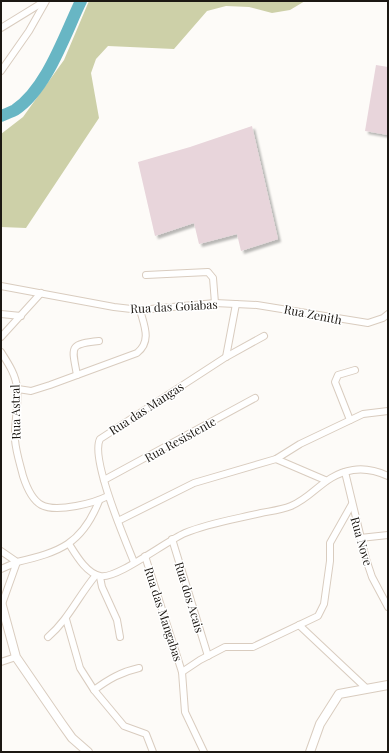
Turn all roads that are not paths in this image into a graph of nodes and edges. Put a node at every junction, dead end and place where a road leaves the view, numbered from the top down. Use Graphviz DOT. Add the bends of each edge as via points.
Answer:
graph roads {
  1 [pos="45,1"];
  2 [pos="1,28"];
  3 [pos="1,71"];
  4 [pos="146,275"];
  5 [pos="1,286"];
  6 [pos="41,293"];
  7 [pos="216,303"];
  8 [pos="236,304"];
  9 [pos="140,310"];
  10 [pos="1,314"];
  11 [pos="388,314"];
  12 [pos="21,316"];
  13 [pos="264,336"];
  14 [pos="1,337"];
  15 [pos="99,341"];
  16 [pos="1,352"];
  17 [pos="226,357"];
  18 [pos="355,370"];
  19 [pos="77,376"];
  20 [pos="18,389"];
  21 [pos="255,398"];
  22 [pos="388,411"];
  23 [pos="350,420"];
  24 [pos="276,459"];
  25 [pos="345,472"];
  26 [pos="388,476"];
  27 [pos="104,480"];
  28 [pos="325,480"];
  29 [pos="108,496"];
  30 [pos="98,501"];
  31 [pos="352,504"];
  32 [pos="118,521"];
  33 [pos="388,535"];
  34 [pos="360,538"];
  35 [pos="172,539"];
  36 [pos="69,544"];
  37 [pos="1,552"];
  38 [pos="145,556"];
  39 [pos="17,562"];
  40 [pos="134,562"];
  41 [pos="1,569"];
  42 [pos="98,576"];
  43 [pos="1,603"];
  44 [pos="388,607"];
  45 [pos="66,619"];
  46 [pos="299,625"];
  47 [pos="48,637"];
  48 [pos="120,637"];
  49 [pos="208,656"];
  50 [pos="16,657"];
  51 [pos="1,662"];
  52 [pos="139,668"];
  53 [pos="182,672"];
  54 [pos="388,685"];
  55 [pos="366,688"];
  56 [pos="94,690"];
  57 [pos="88,752"];
  58 [pos="153,752"];
  59 [pos="204,752"];
  60 [pos="310,752"];
  1 -- 2 [label="street"];
  1 -- 3 [label="street" via="29,31"];
  4 -- 7 [label="street" via="208,272 213,278"];
  5 -- 6 [label="street"];
  6 -- 9 [label="street, Rua das Goiabas"];
  6 -- 12 [label="street"];
  7 -- 8 [label="street, Rua das Goiabas"];
  7 -- 9 [label="street, Rua das Goiabas"];
  8 -- 11 [label="street, Rua Zenith" via="272,306 358,323 376,321"];
  8 -- 17 [label="street"];
  9 -- 19 [label="street" via="146,338 142,349"];
  10 -- 12 [label="street"];
  12 -- 14 [label="street"];
  13 -- 17 [label="street, Rua das Mangas"];
  15 -- 19 [label="street" via="80,343 75,348 73,353"];
  16 -- 20 [label="street, Rua Astral"];
  17 -- 27 [label="street, Rua das Mangas" via="103,435 97,449"];
  18 -- 23 [label="street" via="338,375 335,382"];
  19 -- 20 [label="street" via="30,391"];
  20 -- 30 [label="street, Rua Astral" via="15,440 29,493 36,501 52,508"];
  21 -- 27 [label="street, Rua Resistente"];
  22 -- 23 [label="street" via="363,414"];
  23 -- 24 [label="street" via="300,444"];
  24 -- 28 [label="street"];
  24 -- 32 [label="street" via="194,484"];
  25 -- 26 [label="street" via="360,469"];
  25 -- 28 [label="street"];
  25 -- 31 [label="street, Rua Nove"];
  27 -- 29 [label="street, Rua das Mangas"];
  28 -- 35 [label="street" via="291,506 196,529"];
  29 -- 30 [label="street, Rua Astral"];
  29 -- 32 [label="street, Rua das Mangas"];
  30 -- 36 [label="street" via="87,525"];
  31 -- 34 [label="street, Rua Nove"];
  31 -- 46 [label="street, Rua das Mangabas" via="330,543 330,561 322,611 318,616"];
  32 -- 40 [label="street, Rua das Mangas"];
  33 -- 34 [label="street"];
  34 -- 44 [label="street, Rua Nove" via="372,577"];
  35 -- 38 [label="street"];
  35 -- 49 [label="street, Rua dos Acais"];
  36 -- 39 [label="street" via="37,558"];
  36 -- 42 [label="street" via="86,567"];
  37 -- 39 [label="street"];
  38 -- 40 [label="street"];
  38 -- 53 [label="street, Rua das Mangabas"];
  39 -- 41 [label="street"];
  39 -- 43 [label="street"];
  40 -- 42 [label="street" via="114,575"];
  42 -- 45 [label="street" via="82,591"];
  42 -- 48 [label="street" via="117,620"];
  43 -- 50 [label="main road"];
  45 -- 47 [label="street"];
  45 -- 56 [label="street" via="80,668"];
  46 -- 49 [label="street, Rua das Mangabas" via="253,647 225,648"];
  46 -- 55 [label="street"];
  49 -- 53 [label="street, Rua das Mangabas"];
  50 -- 51 [label="street"];
  50 -- 57 [label="main road" via="72,738"];
  52 -- 56 [label="street" via="112,677"];
  53 -- 59 [label="street, Rua das Mangabas" via="185,712"];
  54 -- 55 [label="main road"];
  55 -- 60 [label="main road" via="339,694 320,724"];
  56 -- 58 [label="street" via="124,726 146,734"];
}
